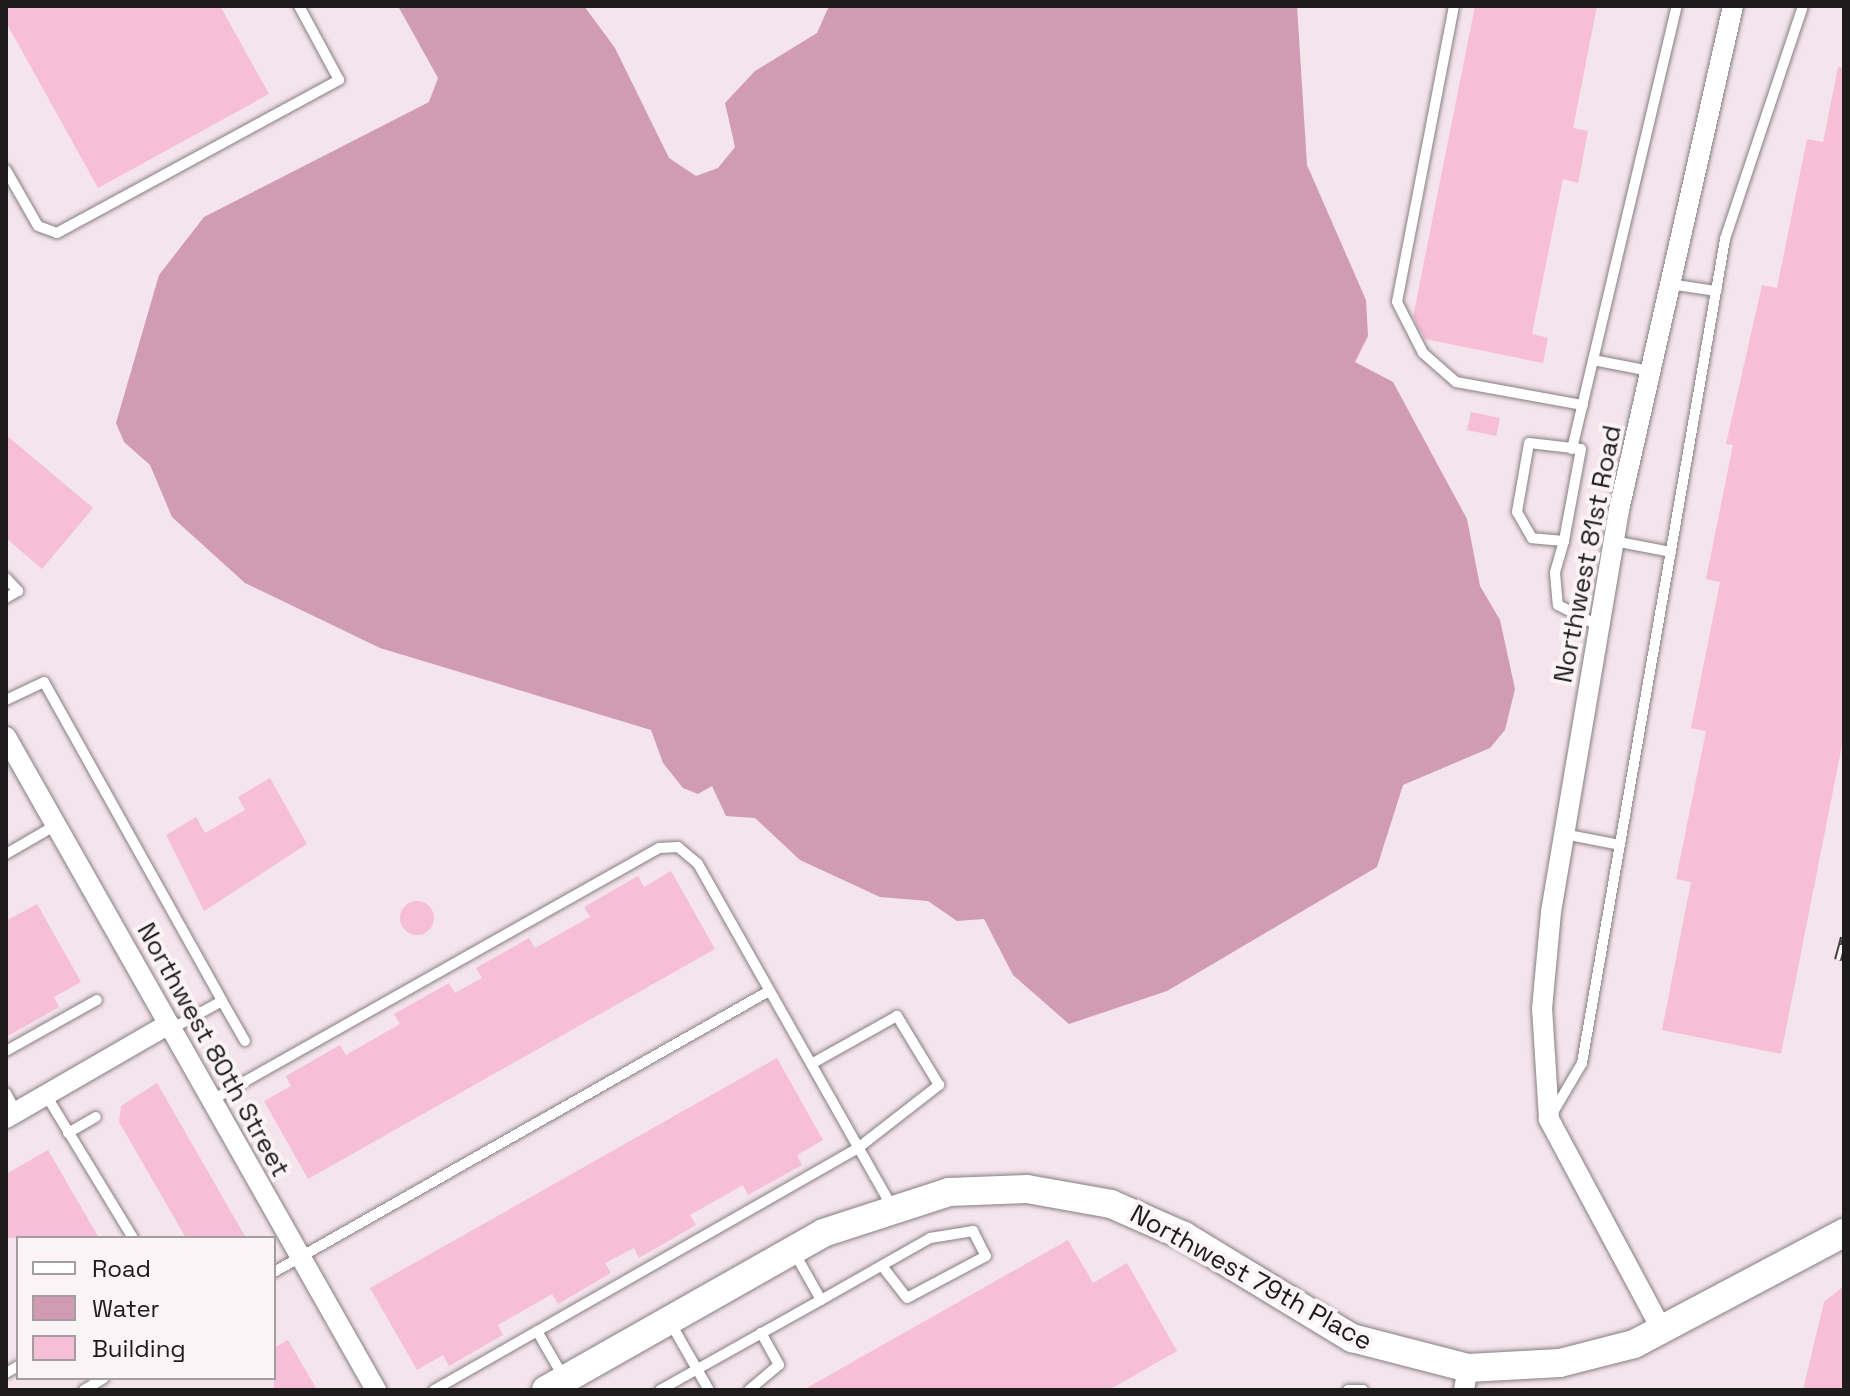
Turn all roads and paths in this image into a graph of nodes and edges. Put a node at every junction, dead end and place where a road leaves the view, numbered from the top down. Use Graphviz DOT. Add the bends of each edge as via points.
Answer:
graph roads {
  1 [pos="299,6"];
  2 [pos="1454,6"];
  3 [pos="1677,6"];
  4 [pos="1733,6"];
  5 [pos="1803,6"];
  6 [pos="6,170"];
  7 [pos="1670,284"];
  8 [pos="1716,291"];
  9 [pos="1593,360"];
  10 [pos="1650,371"];
  11 [pos="1583,405"];
  12 [pos="1572,449"];
  13 [pos="1564,541"];
  14 [pos="1614,541"];
  15 [pos="1671,552"];
  16 [pos="6,578"];
  17 [pos="6,598"];
  18 [pos="1599,626"];
  19 [pos="6,700"];
  20 [pos="6,737"];
  21 [pos="56,825"];
  22 [pos="1564,834"];
  23 [pos="1620,845"];
  24 [pos="6,854"];
  25 [pos="769,991"];
  26 [pos="97,1000"];
  27 [pos="222,1001"];
  28 [pos="170,1026"];
  29 [pos="245,1041"];
  30 [pos="6,1051"];
  31 [pos="811,1064"];
  32 [pos="6,1093"];
  33 [pos="46,1095"];
  34 [pos="212,1100"];
  35 [pos="11,1115"];
  36 [pos="96,1117"];
  37 [pos="1549,1119"];
  38 [pos="68,1133"];
  39 [pos="858,1148"];
  40 [pos="891,1205"];
  41 [pos="1844,1233"];
  42 [pos="132,1236"];
  43 [pos="793,1250"];
  44 [pos="298,1252"];
  45 [pos="882,1266"];
  46 [pos="276,1270"];
  47 [pos="821,1300"];
  48 [pos="669,1320"];
  49 [pos="537,1331"];
  50 [pos="1663,1332"];
  51 [pos="761,1333"];
  52 [pos="697,1369"];
  53 [pos="1466,1379"];
  54 [pos="555,1386"];
  55 [pos="376,1390"];
  56 [pos="434,1390"];
  57 [pos="660,1390"];
  58 [pos="709,1390"];
  59 [pos="749,1390"];
  60 [pos="1348,1390"];
  61 [pos="1363,1390"];
  1 -- 6 [label="lane" via="339,80 57,233 38,226"];
  2 -- 11 [label="lane" via="1397,302 1423,353 1456,382"];
  3 -- 9 [label="lane"];
  4 -- 7 [label="street, Northwest 81st Road"];
  5 -- 8 [label="lane" via="1725,239"];
  7 -- 8 [label="lane"];
  7 -- 10 [label="street, Northwest 81st Road"];
  8 -- 15 [label="lane"];
  9 -- 10 [label="lane"];
  9 -- 11 [label="lane"];
  10 -- 14 [label="street, Northwest 81st Road"];
  11 -- 12 [label="lane"];
  12 -- 13 [label="lane" via="1581,449"];
  12 -- 13 [label="lane" via="1529,443 1517,512 1532,538"];
  13 -- 18 [label="lane" via="1555,573 1558,605"];
  14 -- 15 [label="lane"];
  14 -- 18 [label="street, Northwest 81st Road"];
  15 -- 23 [label="lane"];
  16 -- 17 [label="lane" via="18,591"];
  18 -- 22 [label="street, Northwest 81st Road"];
  19 -- 27 [label="lane" via="44,682"];
  20 -- 21 [label="street, Northwest 80th Street"];
  21 -- 24 [label="lane"];
  21 -- 28 [label="street, Northwest 80th Street"];
  22 -- 23 [label="lane"];
  22 -- 37 [label="street, Northwest 81st Road" via="1542,1009"];
  23 -- 37 [label="lane" via="1582,1063"];
  25 -- 31 [label="lane"];
  25 -- 34 [label="lane" via="698,864 678,847 659,848"];
  25 -- 44 [label="lane"];
  26 -- 30 [label="lane"];
  27 -- 28 [label="lane"];
  27 -- 29 [label="lane"];
  28 -- 33 [label="street"];
  28 -- 34 [label="street, Northwest 80th Street"];
  31 -- 39 [label="lane"];
  31 -- 39 [label="lane" via="897,1016 939,1085"];
  32 -- 35 [label="lane"];
  33 -- 35 [label="street"];
  33 -- 38 [label="lane"];
  34 -- 44 [label="street, Northwest 80th Street"];
  36 -- 38 [label="lane"];
  37 -- 50 [label="street"];
  38 -- 42 [label="lane"];
  39 -- 40 [label="lane"];
  39 -- 49 [label="lane"];
  40 -- 43 [label="main road, Northwest 79th Place"];
  40 -- 53 [label="main road, Northwest 79th Place" via="1001,1188 1111,1204 1184,1236 1352,1338"];
  41 -- 50 [label="main road, Northwest 79th Place"];
  43 -- 47 [label="lane"];
  43 -- 48 [label="main road, Northwest 79th Place"];
  44 -- 46 [label="lane"];
  44 -- 55 [label="street, Northwest 80th Street"];
  45 -- 45 [label="lane" via="930,1238 973,1231 986,1256 907,1298"];
  45 -- 47 [label="lane"];
  47 -- 51 [label="lane"];
  48 -- 52 [label="lane"];
  48 -- 54 [label="main road, Northwest 79th Place"];
  49 -- 54 [label="lane"];
  49 -- 56 [label="lane"];
  50 -- 53 [label="main road, Northwest 79th Place" via="1560,1363"];
  51 -- 52 [label="lane"];
  51 -- 59 [label="lane" via="779,1365"];
  52 -- 57 [label="lane"];
  52 -- 58 [label="lane"];
  60 -- 61 [label="lane"];
}
